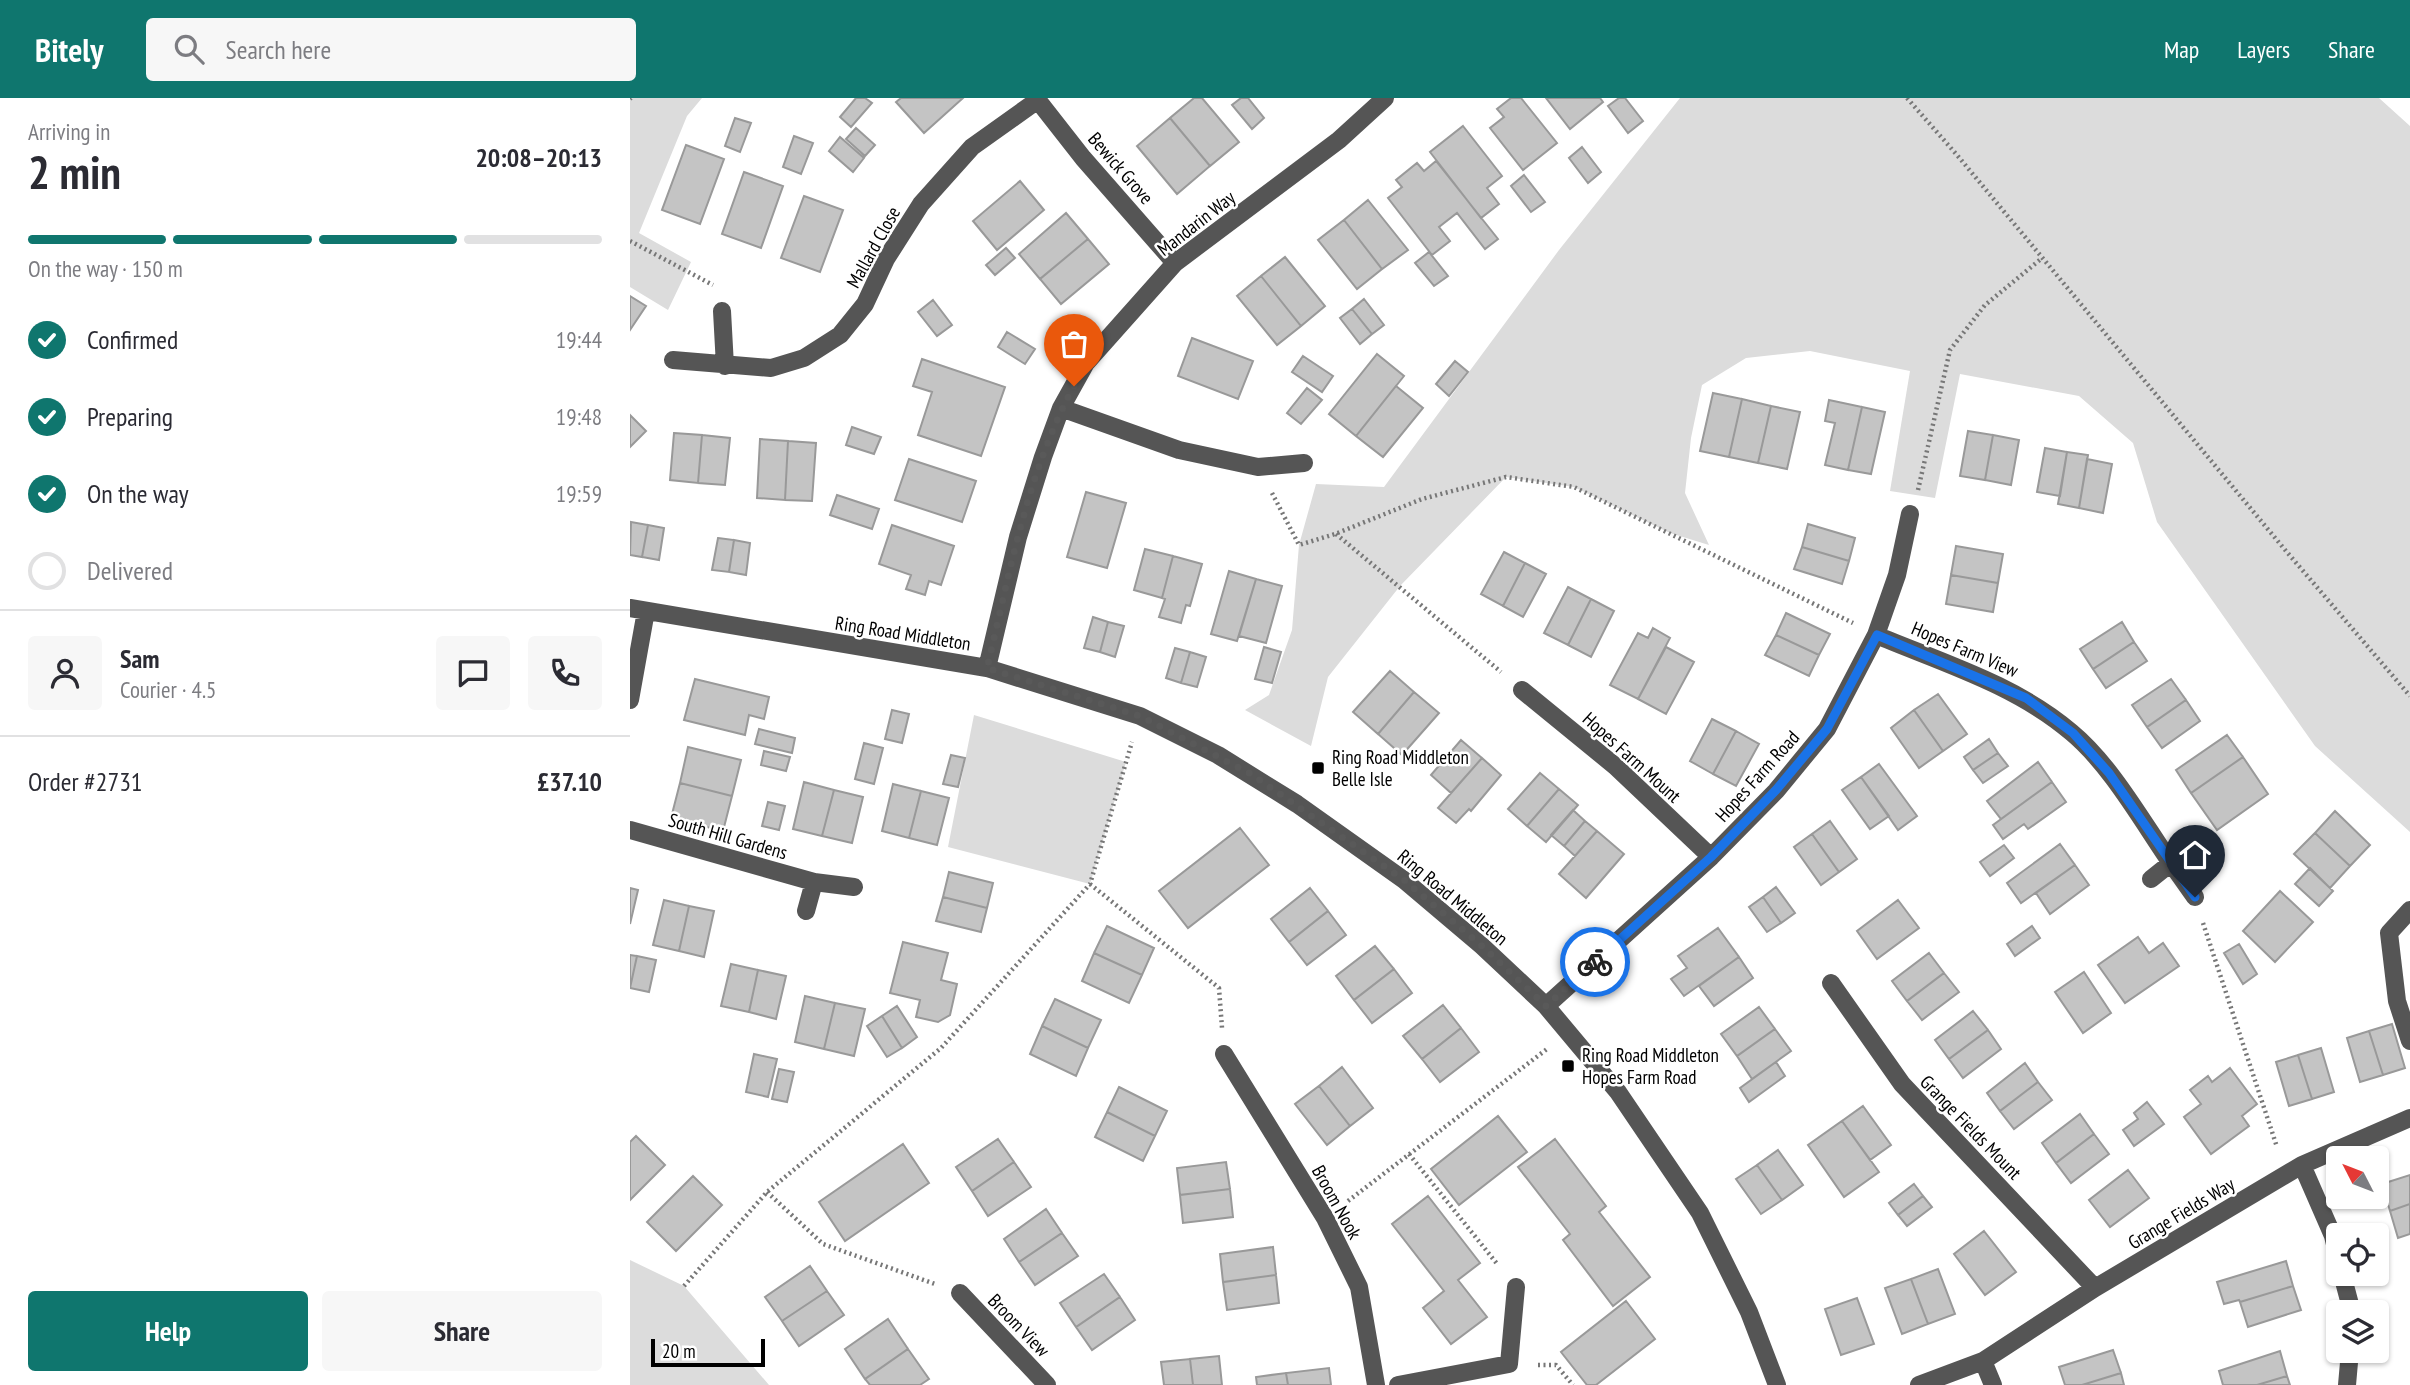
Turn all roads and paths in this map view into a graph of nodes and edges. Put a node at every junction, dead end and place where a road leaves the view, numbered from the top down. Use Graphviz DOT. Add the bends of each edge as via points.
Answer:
graph roads {
  1 [pos="1385,98"];
  2 [pos="1907,98"];
  3 [pos="1037,99"];
  4 [pos="630,241"];
  5 [pos="2043,258"];
  6 [pos="1175,263"];
  7 [pos="722,311"];
  8 [pos="673,360"];
  9 [pos="725,366"];
  10 [pos="1061,408"];
  11 [pos="1304,463"];
  12 [pos="1258,467"];
  13 [pos="1910,514"];
  14 [pos="1335,534"];
  15 [pos="638,610"];
  16 [pos="1877,635"];
  17 [pos="987,668"];
  18 [pos="1522,690"];
  19 [pos="2410,696"];
  20 [pos="630,700"];
  21 [pos="1140,716"];
  22 [pos="630,830"];
  23 [pos="1711,857"];
  24 [pos="2171,863"];
  25 [pos="2151,878"];
  26 [pos="814,882"];
  27 [pos="1090,884"];
  28 [pos="854,887"];
  29 [pos="2195,897"];
  30 [pos="806,911"];
  31 [pos="2410,911"];
  32 [pos="1830,983"];
  33 [pos="1546,1006"];
  34 [pos="1569,1033"];
  35 [pos="2410,1041"];
  36 [pos="1224,1054"];
  37 [pos="2410,1118"];
  38 [pos="1409,1154"];
  39 [pos="2294,1170"];
  40 [pos="767,1192"];
  41 [pos="1325,1218"];
  42 [pos="2326,1224"];
  43 [pos="684,1286"];
  44 [pos="1516,1287"];
  45 [pos="2095,1288"];
  46 [pos="960,1293"];
  47 [pos="1983,1361"];
  48 [pos="2349,1363"];
  49 [pos="1509,1364"];
  50 [pos="1048,1385"];
  51 [pos="1376,1385"];
  52 [pos="1398,1385"];
  53 [pos="1573,1385"];
  54 [pos="1777,1385"];
  55 [pos="1919,1385"];
  56 [pos="1993,1385"];
  57 [pos="2347,1385"];
  1 -- 6 [label="street, Mandarin Way" via="1339,140"];
  2 -- 5 [label="path"];
  3 -- 6 [label="street, Bewick Grove"];
  3 -- 9 [label="street, Mallard Close" via="971,148 921,204 886,259 865,304 840,335 804,358 771,368"];
  4 -- 7 [label="path" via="715,286"];
  5 -- 13 [label="path" via="1985,305 1950,350"];
  5 -- 19 [label="path"];
  6 -- 10 [label="street, Mandarin Way" via="1086,363"];
  7 -- 9 [label="street"];
  8 -- 9 [label="street, Mallard Close"];
  10 -- 12 [label="street" via="1179,450"];
  10 -- 17 [label="street, Mandarin Way" via="1018,537"];
  11 -- 12 [label="street"];
  12 -- 14 [label="path" via="1299,545"];
  13 -- 16 [label="street, Hopes Farm Road" via="1897,575"];
  14 -- 16 [label="path" via="1422,499 1506,477 1574,487"];
  14 -- 18 [label="path"];
  15 -- 17 [label="street, Ring Road Middleton"];
  15 -- 20 [label="street"];
  16 -- 23 [label="street, Hopes Farm Road" via="1827,729"];
  16 -- 24 [label="street, Hopes Farm View" via="2026,698 2073,733 2109,773"];
  17 -- 21 [label="street, Ring Road Middleton"];
  18 -- 23 [label="street, Hopes Farm Mount" via="1615,766"];
  21 -- 27 [label="path"];
  21 -- 33 [label="street, Ring Road Middleton" via="1251,774 1404,880"];
  22 -- 26 [label="street, South Hill Gardens"];
  23 -- 33 [label="street, Hopes Farm Road"];
  24 -- 25 [label="street"];
  24 -- 29 [label="street, Hopes Farm View"];
  26 -- 28 [label="street, South Hill Gardens"];
  26 -- 30 [label="street"];
  27 -- 36 [label="path" via="1219,988"];
  27 -- 40 [label="path" via="941,1048"];
  29 -- 39 [label="path"];
  31 -- 35 [label="street" via="2389,933 2397,1001"];
  32 -- 45 [label="street, Grange Fields Mount" via="1902,1084"];
  33 -- 34 [label="street, Ring Road Middleton"];
  34 -- 38 [label="path"];
  34 -- 54 [label="street, Ring Road Middleton" via="1618,1092 1700,1213 1749,1312"];
  36 -- 41 [label="street, Broom Nook"];
  37 -- 39 [label="street, Grange Fields Way"];
  38 -- 41 [label="path"];
  38 -- 44 [label="path"];
  39 -- 42 [label="street"];
  39 -- 45 [label="street, Grange Fields Way"];
  40 -- 43 [label="path"];
  40 -- 46 [label="path" via="824,1244"];
  41 -- 51 [label="street, Broom Nook" via="1359,1287"];
  44 -- 49 [label="street"];
  45 -- 47 [label="street, Grange Fields Way"];
  46 -- 50 [label="street, Broom View"];
  47 -- 55 [label="street, Grange Fields Way"];
  47 -- 56 [label="street"];
  48 -- 57 [label="street"];
  49 -- 52 [label="street"];
  49 -- 53 [label="path" via="1556,1365"];
}
